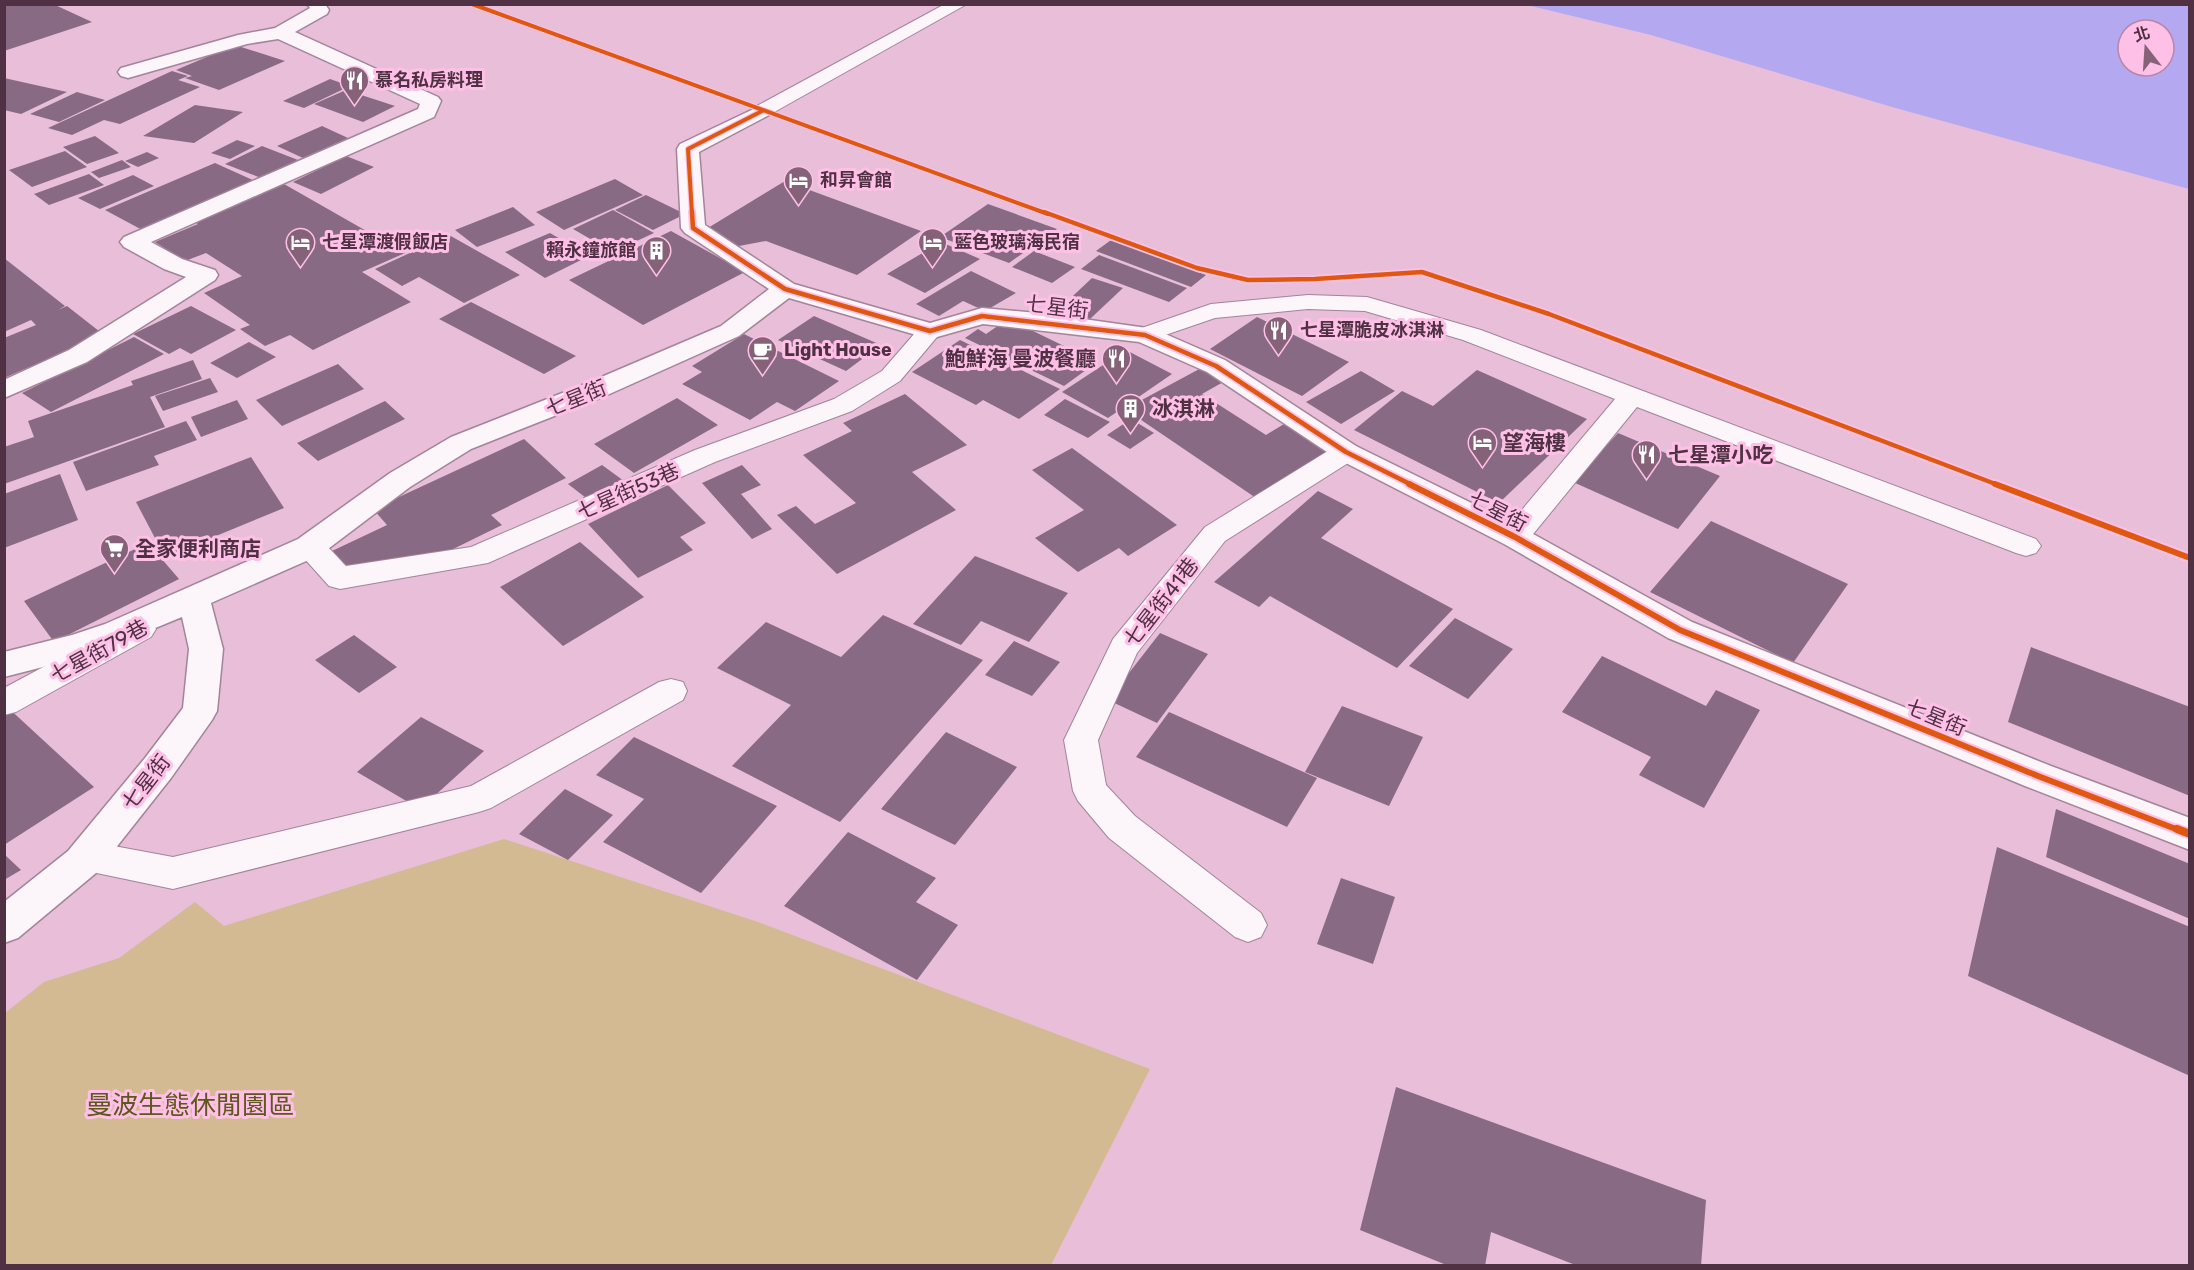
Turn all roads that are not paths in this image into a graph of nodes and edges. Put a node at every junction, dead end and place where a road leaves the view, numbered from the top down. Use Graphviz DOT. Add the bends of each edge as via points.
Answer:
graph roads {
  1 [pos="316,4"];
  2 [pos="959,4"];
  3 [pos="280,33"];
  4 [pos="128,72"];
  5 [pos="762,111"];
  6 [pos="785,289"];
  7 [pos="930,331"];
  8 [pos="1145,335"];
  9 [pos="4,390"];
  10 [pos="1631,397"];
  11 [pos="1346,452"];
  12 [pos="1515,537"];
  13 [pos="2026,546"];
  14 [pos="309,547"];
  15 [pos="194,599"];
  16 [pos="4,665"];
  17 [pos="671,691"];
  18 [pos="4,703"];
  19 [pos="2190,834"];
  20 [pos="87,856"];
  21 [pos="1248,925"];
  22 [pos="4,926"];
  1 -- 3 [label="street" via="320,10"];
  2 -- 5 [label="lane"];
  3 -- 4 [label="street"];
  3 -- 9 [label="street" via="431,100 427,113 132,242 172,264 206,274 78,356"];
  5 -- 6 [label="street" via="688,149 693,228"];
  6 -- 7 [label="street"];
  6 -- 14 [label="street, 七星街" via="730,331 461,443 400,480"];
  7 -- 8 [label="street, 七星街" via="982,316"];
  7 -- 14 [label="lane, 七星街53巷" via="891,376 843,405 705,456 477,556 340,578"];
  8 -- 10 [label="lane" via="1211,311 1308,302 1367,304 1472,336"];
  8 -- 11 [label="street, 七星街" via="1216,366"];
  10 -- 12 [label="lane"];
  10 -- 13 [label="lane"];
  11 -- 12 [label="street, 七星街"];
  11 -- 21 [label="lane, 七星街41巷" via="1215,534 1124,647 1081,740 1090,791 1122,827"];
  12 -- 19 [label="street, 七星街" via="1680,630"];
  14 -- 15 [label="street, 七星街"];
  15 -- 16 [label="street, 七星街" via="78,646"];
  15 -- 18 [label="lane, 七星街79巷"];
  15 -- 20 [label="street, 七星街" via="206,649 200,711"];
  17 -- 20 [label="lane" via="479,798 173,873"];
  20 -- 22 [label="street, 七星街"];
}
